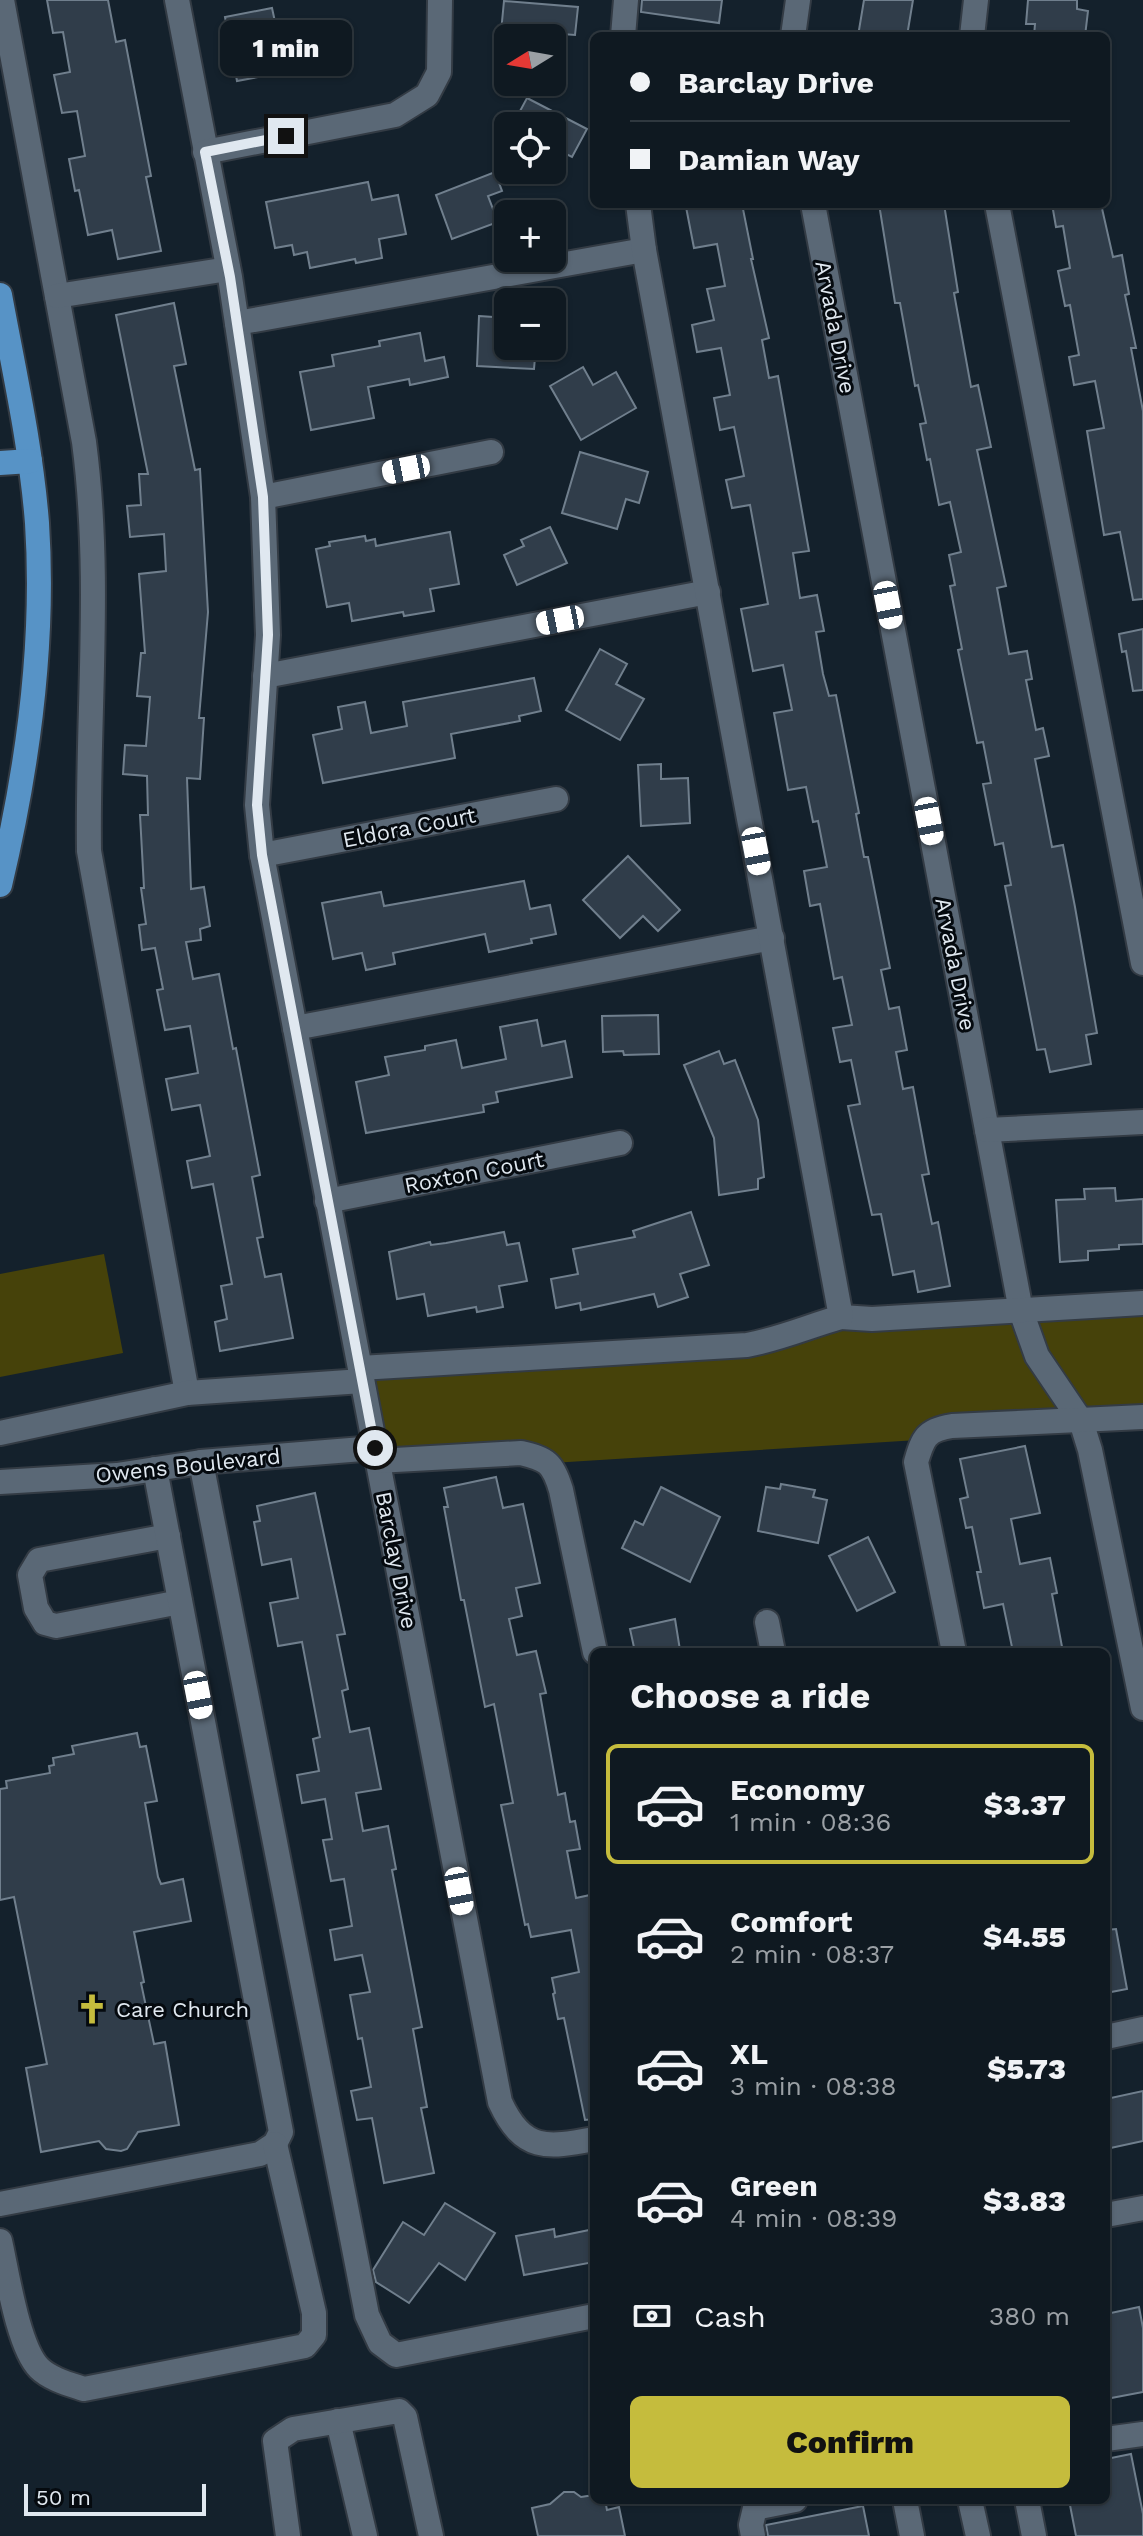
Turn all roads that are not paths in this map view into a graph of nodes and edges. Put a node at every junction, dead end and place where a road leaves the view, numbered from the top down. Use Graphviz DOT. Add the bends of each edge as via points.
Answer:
graph roads {
  1 [pos="2,0"];
  2 [pos="177,0"];
  3 [pos="440,0"];
  4 [pos="626,0"];
  5 [pos="798,0"];
  6 [pos="976,0"];
  7 [pos="623,32"];
  8 [pos="794,32"];
  9 [pos="972,32"];
  10 [pos="205,152"];
  11 [pos="639,208"];
  12 [pos="814,208"];
  13 [pos="998,208"];
  14 [pos="644,250"];
  15 [pos="228,269"];
  16 [pos="0,295"];
  17 [pos="57,296"];
  18 [pos="237,323"];
  19 [pos="491,452"];
  20 [pos="30,461"];
  21 [pos="0,463"];
  22 [pos="263,497"];
  23 [pos="708,592"];
  24 [pos="265,676"];
  25 [pos="556,799"];
  26 [pos="262,855"];
  27 [pos="0,885"];
  28 [pos="772,938"];
  29 [pos="1143,963"];
  30 [pos="295,1028"];
  31 [pos="1143,1122"];
  32 [pos="987,1130"];
  33 [pos="620,1143"];
  34 [pos="327,1201"];
  35 [pos="1143,1303"];
  36 [pos="1021,1311"];
  37 [pos="841,1317"];
  38 [pos="361,1374"];
  39 [pos="187,1393"];
  40 [pos="1143,1417"];
  41 [pos="1081,1421"];
  42 [pos="0,1433"];
  43 [pos="376,1454"];
  44 [pos="201,1462"];
  45 [pos="155,1469"];
  46 [pos="0,1482"];
  47 [pos="168,1536"];
  48 [pos="1132,1594"];
  49 [pos="180,1602"];
  50 [pos="767,1622"];
  51 [pos="594,1648"];
  52 [pos="772,1648"];
  53 [pos="953,1648"];
  54 [pos="1143,1708"];
  55 [pos="1143,2029"];
  56 [pos="1110,2036"];
  57 [pos="590,2140"];
  58 [pos="275,2144"];
  59 [pos="0,2204"];
  60 [pos="1143,2208"];
  61 [pos="1110,2214"];
  62 [pos="0,2241"];
  63 [pos="590,2317"];
  64 [pos="338,2421"];
  65 [pos="1143,2434"];
  66 [pos="1110,2438"];
  67 [pos="775,2504"];
  68 [pos="906,2504"];
  69 [pos="971,2504"];
  70 [pos="1028,2504"];
  71 [pos="288,2536"];
  72 [pos="365,2536"];
  73 [pos="431,2536"];
  74 [pos="753,2536"];
  75 [pos="912,2536"];
  76 [pos="978,2536"];
  77 [pos="1034,2536"];
  1 -- 17 [label="street"];
  2 -- 10 [label="street, Barclay Drive"];
  3 -- 10 [label="street" via="439,72 427,95 395,115"];
  4 -- 7 [label="street"];
  5 -- 8 [label="street"];
  6 -- 9 [label="street"];
  10 -- 15 [label="street, Barclay Drive"];
  11 -- 14 [label="street"];
  12 -- 32 [label="street, Arvada Drive"];
  13 -- 29 [label="street"];
  14 -- 18 [label="street"];
  14 -- 23 [label="street"];
  15 -- 17 [label="street"];
  15 -- 18 [label="street, Barclay Drive"];
  16 -- 20 [label="main road"];
  17 -- 39 [label="street" via="92,501 89,851"];
  18 -- 22 [label="street, Barclay Drive"];
  19 -- 22 [label="street"];
  20 -- 21 [label="main road"];
  20 -- 27 [label="main road" via="40,592 36,662 19,806"];
  22 -- 24 [label="street, Barclay Drive"];
  23 -- 24 [label="street"];
  23 -- 28 [label="street"];
  24 -- 26 [label="street, Barclay Drive" via="257,805"];
  25 -- 26 [label="street, Eldora Court"];
  26 -- 30 [label="street, Barclay Drive"];
  28 -- 30 [label="street"];
  28 -- 37 [label="street"];
  30 -- 34 [label="street, Barclay Drive"];
  31 -- 32 [label="street"];
  32 -- 36 [label="street, Arvada Drive"];
  33 -- 34 [label="street, Roxton Court"];
  34 -- 38 [label="street, Barclay Drive"];
  35 -- 36 [label="street"];
  36 -- 37 [label="street"];
  36 -- 41 [label="street, Arvada Drive" via="1037,1356"];
  37 -- 38 [label="street" via="747,1345"];
  38 -- 39 [label="street"];
  38 -- 43 [label="street, Barclay Drive"];
  39 -- 42 [label="street"];
  40 -- 41 [label="street"];
  41 -- 48 [label="street, Arvada Drive"];
  41 -- 53 [label="street" via="952,1426 922,1440 916,1462"];
  43 -- 44 [label="street, Owens Boulevard"];
  43 -- 51 [label="street, Owens Boulevard" via="521,1453 543,1458 556,1472 561,1490"];
  43 -- 57 [label="street, Barclay Drive" via="500,2102 509,2122 528,2139 554,2147"];
  44 -- 45 [label="street, Owens Boulevard"];
  44 -- 63 [label="street" via="367,2315 380,2343 396,2355"];
  45 -- 46 [label="street, Owens Boulevard"];
  45 -- 47 [label="street"];
  47 -- 49 [label="street"];
  47 -- 49 [label="street" via="39,1560 30,1575 36,1608 45,1623 56,1626"];
  48 -- 54 [label="street, Arvada Drive"];
  49 -- 58 [label="street" via="281,2132"];
  50 -- 52 [label="street"];
  55 -- 56 [label="street"];
  58 -- 59 [label="street" via="260,2154"];
  58 -- 62 [label="street" via="314,2313 314,2335 305,2346 84,2389 62,2382 40,2369 27,2352"];
  60 -- 61 [label="street"];
  64 -- 71 [label="street" via="293,2429 275,2441"];
  64 -- 72 [label="street"];
  64 -- 73 [label="street" via="399,2411 405,2417"];
  65 -- 66 [label="street"];
  67 -- 74 [label="street" via="755,2508"];
  68 -- 75 [label="street"];
  69 -- 76 [label="street"];
  70 -- 77 [label="street"];
}
